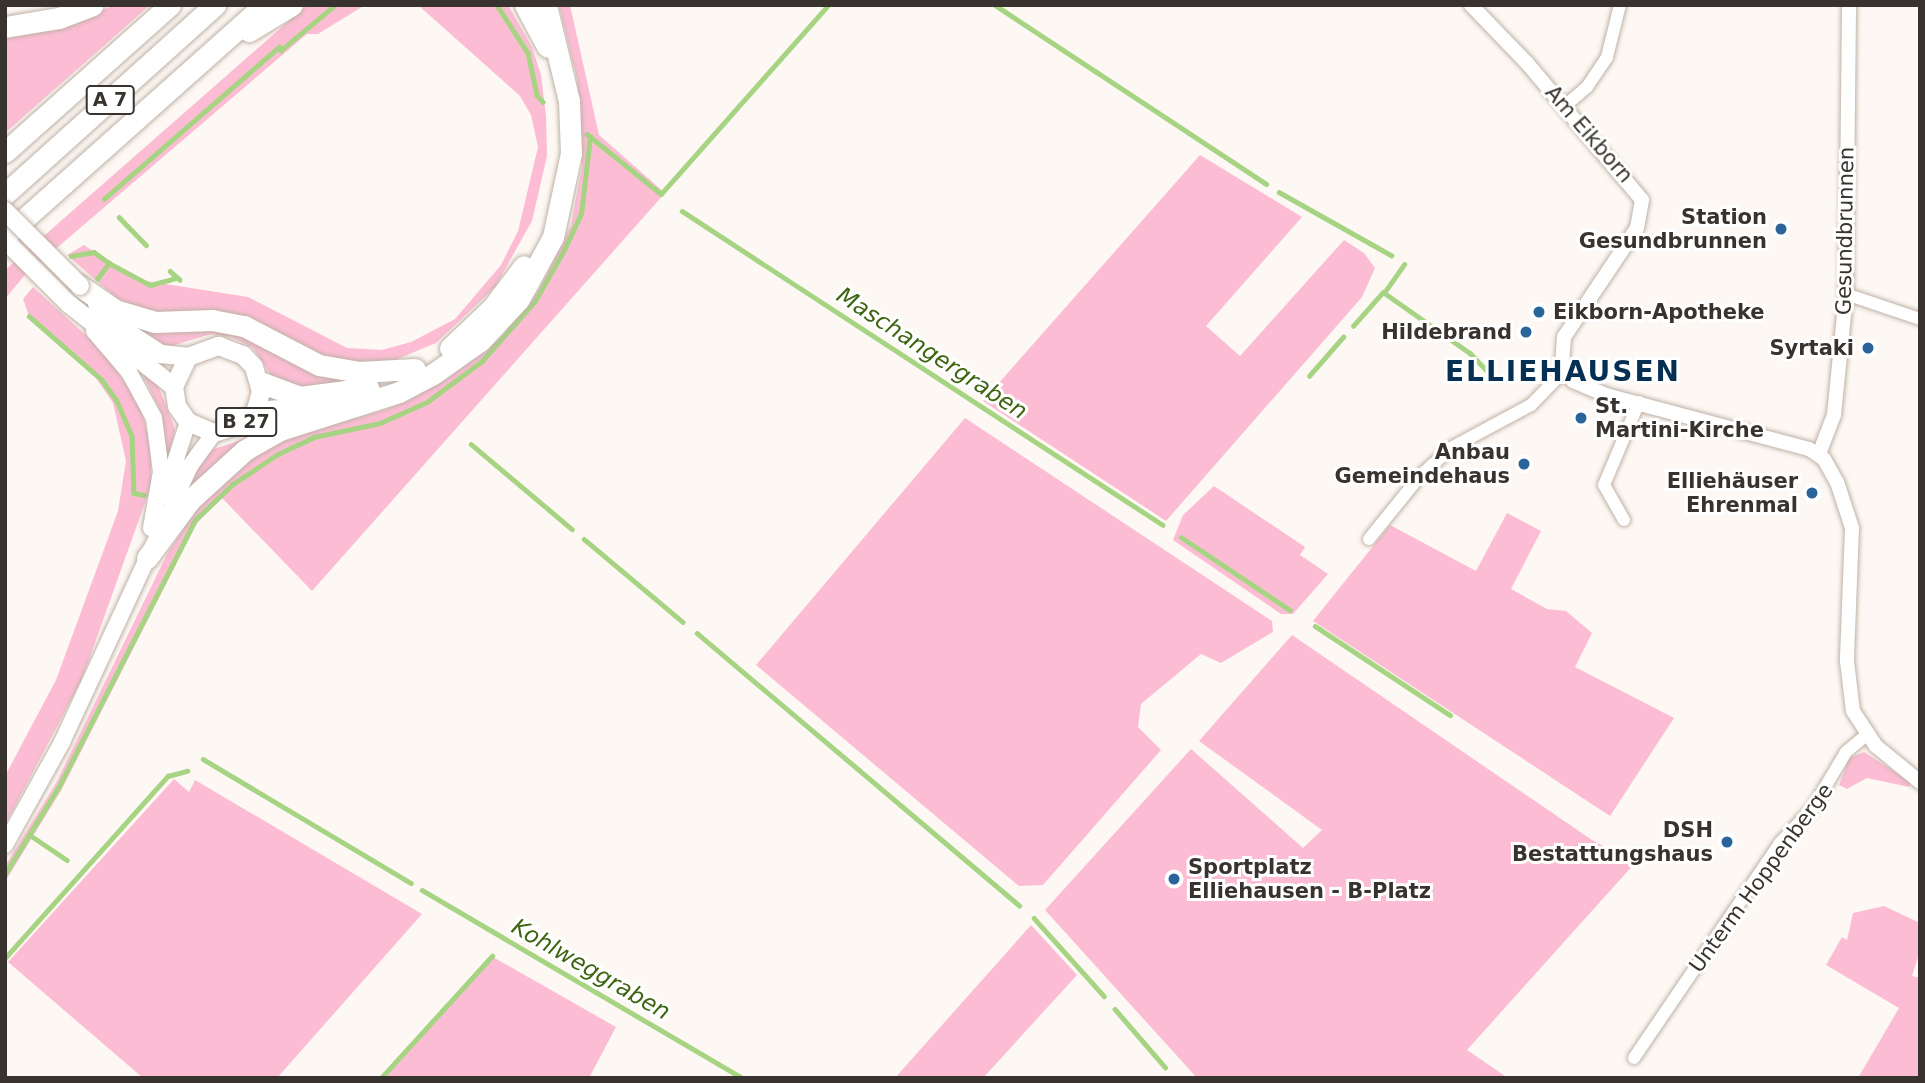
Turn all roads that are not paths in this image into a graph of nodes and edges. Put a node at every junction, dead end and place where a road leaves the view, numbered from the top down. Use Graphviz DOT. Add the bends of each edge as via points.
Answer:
graph roads {
  1 [pos="93,5"];
  2 [pos="170,5"];
  3 [pos="215,5"];
  4 [pos="264,5"];
  5 [pos="292,5"];
  6 [pos="525,5"];
  7 [pos="546,5"];
  8 [pos="1471,5"];
  9 [pos="1620,5"];
  10 [pos="1849,5"];
  11 [pos="5,27"];
  12 [pos="205,57"];
  13 [pos="1565,106"];
  14 [pos="5,152"];
  15 [pos="5,194"];
  16 [pos="5,211"];
  17 [pos="5,238"];
  18 [pos="1846,294"];
  19 [pos="74,295"];
  20 [pos="1920,320"];
  21 [pos="188,357"];
  22 [pos="415,369"];
  23 [pos="1563,372"];
  24 [pos="260,383"];
  25 [pos="174,387"];
  26 [pos="1639,402"];
  27 [pos="351,406"];
  28 [pos="250,418"];
  29 [pos="188,422"];
  30 [pos="215,433"];
  31 [pos="1819,454"];
  32 [pos="1624,520"];
  33 [pos="151,528"];
  34 [pos="1369,539"];
  35 [pos="147,558"];
  36 [pos="109,635"];
  37 [pos="1867,735"];
  38 [pos="1920,782"];
  39 [pos="5,845"];
  40 [pos="1634,1058"];
  1 -- 11 [label="highway" via="59,18"];
  2 -- 14 [label="highway"];
  3 -- 15 [label="highway, A 7"];
  4 -- 12 [label="highway, A 7"];
  5 -- 12 [label="highway"];
  6 -- 22 [label="highway" via="546,43 560,94 560,148 551,203 524,266 493,307 456,344"];
  7 -- 27 [label="highway" via="569,100 571,139 560,212 545,255 507,314 466,353 399,392"];
  8 -- 13 [label="street, Am Eikborn"];
  9 -- 13 [label="street" via="1607,57 1587,87"];
  10 -- 18 [label="street, Gesundbrunnen"];
  12 -- 17 [label="highway, A 7"];
  13 -- 23 [label="street, Am Eikborn" via="1639,192 1643,207 1637,228 1564,337 1559,358"];
  16 -- 19 [label="main road, B 27, bridge"];
  17 -- 19 [label="main road, B 27"];
  18 -- 20 [label="street"];
  18 -- 31 [label="street, Gesundbrunnen" via="1834,415"];
  19 -- 21 [label="main road, B 27" via="146,346 161,354"];
  19 -- 22 [label="highway" via="155,322 212,320 244,326 330,368 358,372"];
  19 -- 25 [label="main road, B 27"];
  19 -- 33 [label="main road" via="129,372 154,418 161,472"];
  21 -- 24 [label="main road, B 27" via="211,347 235,350 254,367"];
  21 -- 25 [label="main road"];
  22 -- 24 [label="highway" via="373,387 321,397 300,397"];
  23 -- 26 [label="street" via="1590,389"];
  23 -- 34 [label="street" via="1531,405 1451,448 1420,475"];
  24 -- 28 [label="main road, B 27" via="259,401"];
  25 -- 29 [label="main road, B 27" via="177,406"];
  26 -- 31 [label="street"];
  26 -- 32 [label="street" via="1604,485"];
  27 -- 28 [label="highway" via="268,411"];
  27 -- 35 [label="highway" via="280,430 245,450 190,500"];
  28 -- 30 [label="main road, B 27" via="238,428"];
  29 -- 30 [label="main road, B 27"];
  29 -- 33 [label="main road"];
  30 -- 35 [label="main road" via="190,466"];
  31 -- 37 [label="street" via="1837,482 1852,528 1847,678 1853,711"];
  33 -- 36 [label="main road"];
  35 -- 36 [label="main road"];
  36 -- 39 [label="main road" via="40,786"];
  37 -- 38 [label="street"];
  37 -- 40 [label="street, Unterm Hoppenberge" via="1846,752 1812,809 1782,842"];
}
